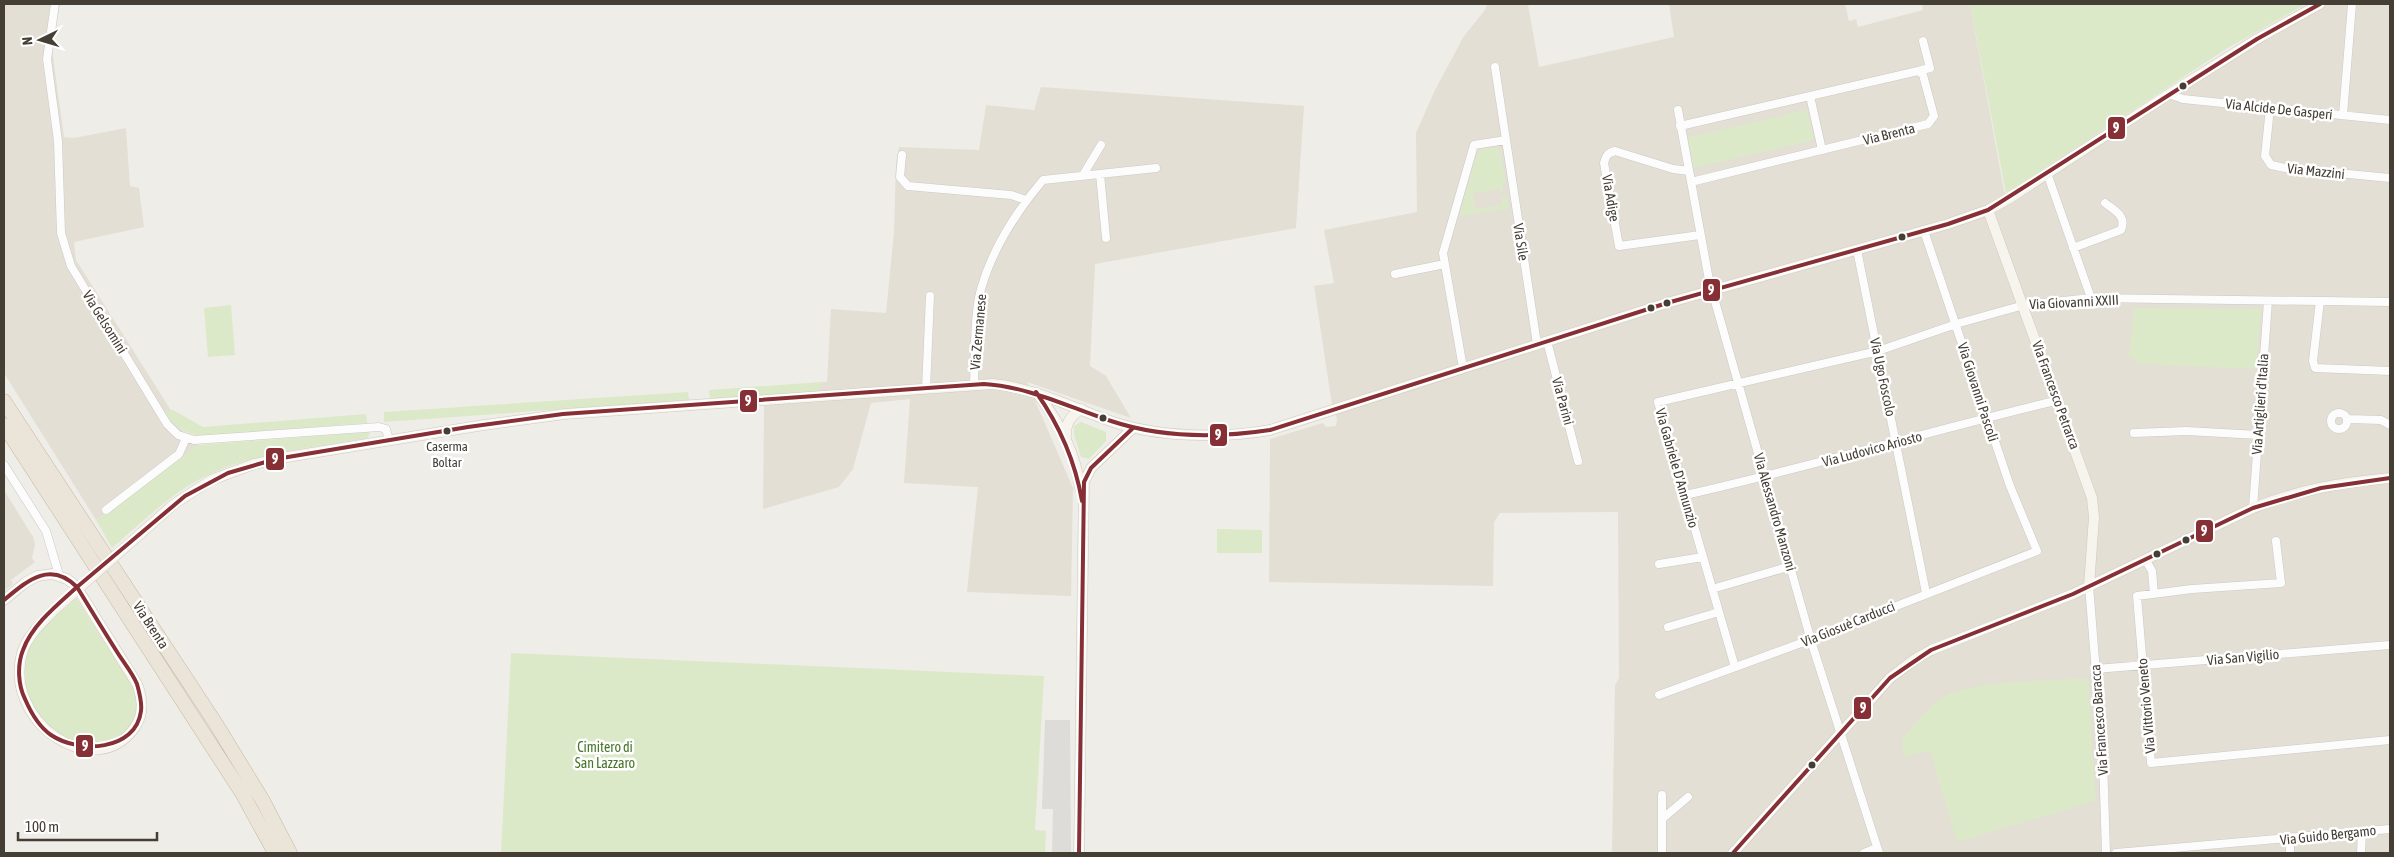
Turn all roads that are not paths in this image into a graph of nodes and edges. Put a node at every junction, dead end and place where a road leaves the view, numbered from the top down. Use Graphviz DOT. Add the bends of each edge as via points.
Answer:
graph roads {
  1 [pos="55,4"];
  2 [pos="2320,4"];
  3 [pos="2352,4"];
  4 [pos="1923,40"];
  5 [pos="1495,68"];
  6 [pos="1918,71"];
  7 [pos="2169,94"];
  8 [pos="1810,96"];
  9 [pos="2270,108"];
  10 [pos="1678,110"];
  11 [pos="2343,115"];
  12 [pos="2390,120"];
  13 [pos="1680,126"];
  14 [pos="1506,140"];
  15 [pos="1101,145"];
  16 [pos="1822,150"];
  17 [pos="902,154"];
  18 [pos="1156,168"];
  19 [pos="1689,171"];
  20 [pos="2047,173"];
  21 [pos="1100,174"];
  22 [pos="1083,176"];
  23 [pos="2390,178"];
  24 [pos="1691,182"];
  25 [pos="1026,200"];
  26 [pos="2105,203"];
  27 [pos="1988,210"];
  28 [pos="1924,231"];
  29 [pos="1700,235"];
  30 [pos="1106,238"];
  31 [pos="2073,248"];
  32 [pos="1857,250"];
  33 [pos="1445,264"];
  34 [pos="1396,274"];
  35 [pos="1712,290"];
  36 [pos="930,296"];
  37 [pos="2091,298"];
  38 [pos="2268,301"];
  39 [pos="2320,301"];
  40 [pos="2390,302"];
  41 [pos="2024,305"];
  42 [pos="1956,324"];
  43 [pos="1547,341"];
  44 [pos="1537,344"];
  45 [pos="1878,351"];
  46 [pos="1463,368"];
  47 [pos="2390,372"];
  48 [pos="1739,382"];
  49 [pos="974,385"];
  50 [pos="926,389"];
  51 [pos="1036,392"];
  52 [pos="4,400"];
  53 [pos="2058,400"];
  54 [pos="1082,410"];
  55 [pos="1987,417"];
  56 [pos="2348,420"];
  57 [pos="4,425"];
  58 [pos="2390,425"];
  59 [pos="373,427"];
  60 [pos="1132,428"];
  61 [pos="2134,433"];
  62 [pos="2258,436"];
  63 [pos="186,438"];
  64 [pos="389,440"];
  65 [pos="376,442"];
  66 [pos="1898,442"];
  67 [pos="1067,444"];
  68 [pos="1578,461"];
  69 [pos="4,465"];
  70 [pos="1765,477"];
  71 [pos="2390,478"];
  72 [pos="1685,495"];
  73 [pos="1082,504"];
  74 [pos="2253,508"];
  75 [pos="106,510"];
  76 [pos="2276,541"];
  77 [pos="2037,551"];
  78 [pos="1703,557"];
  79 [pos="2145,559"];
  80 [pos="1659,564"];
  81 [pos="1791,566"];
  82 [pos="59,575"];
  83 [pos="2089,586"];
  84 [pos="1712,589"];
  85 [pos="1926,593"];
  86 [pos="2154,594"];
  87 [pos="4,600"];
  88 [pos="1719,612"];
  89 [pos="1668,627"];
  90 [pos="1812,639"];
  91 [pos="2390,644"];
  92 [pos="2143,666"];
  93 [pos="1735,667"];
  94 [pos="2096,669"];
  95 [pos="1659,696"];
  96 [pos="1841,733"];
  97 [pos="2390,740"];
  98 [pos="1662,795"];
  99 [pos="1688,797"];
  100 [pos="263,801"];
  101 [pos="251,809"];
  102 [pos="1662,819"];
  103 [pos="2390,829"];
  104 [pos="2362,831"];
  105 [pos="2290,839"];
  106 [pos="2214,849"];
  107 [pos="1878,850"];
  108 [pos="268,853"];
  109 [pos="275,853"];
  110 [pos="290,853"];
  111 [pos="299,853"];
  112 [pos="1080,853"];
  113 [pos="1662,853"];
  114 [pos="1733,853"];
  115 [pos="1864,853"];
  116 [pos="2106,853"];
  117 [pos="2116,853"];
  118 [pos="2290,853"];
  119 [pos="2361,853"];
  1 -- 63 [label="street, Via Gelsomini" via="47,58 58,140 60,227 64,250 70,266 166,424"];
  2 -- 7 [label="street, Via Zermanese"];
  3 -- 11 [label="street"];
  4 -- 6 [label="street" via="1930,68"];
  5 -- 14 [label="street, Via Sile"];
  6 -- 8 [label="street"];
  6 -- 16 [label="street, Via Brenta" via="1923,75 1934,116 1928,124"];
  7 -- 9 [label="street, Via Alcide De Gasperi" via="2183,99"];
  7 -- 20 [label="street, Via Zermanese"];
  8 -- 13 [label="street"];
  8 -- 16 [label="street"];
  9 -- 11 [label="street, Via Alcide De Gasperi"];
  9 -- 23 [label="street, Via Mazzini" via="2266,156 2272,165"];
  10 -- 13 [label="street"];
  11 -- 12 [label="street, Via Alcide De Gasperi"];
  13 -- 19 [label="street"];
  14 -- 33 [label="street" via="1474,145 1443,253"];
  14 -- 44 [label="street, Via Sile"];
  15 -- 22 [label="street"];
  16 -- 24 [label="street, Via Brenta"];
  17 -- 25 [label="street" via="900,177 908,186 1011,195"];
  18 -- 21 [label="street, Via Zermanese"];
  19 -- 24 [label="street"];
  19 -- 29 [label="street, Via Adige" via="1615,151 1609,152 1604,164 1620,246"];
  20 -- 27 [label="street, Via Zermanese"];
  20 -- 31 [label="street"];
  21 -- 22 [label="street, Via Zermanese"];
  21 -- 30 [label="street"];
  22 -- 25 [label="street, Via Zermanese" via="1043,180"];
  24 -- 29 [label="street"];
  25 -- 49 [label="street, Via Zermanese" via="993,257 980,290"];
  26 -- 31 [label="street" via="2121,216 2124,224 2121,230"];
  27 -- 28 [label="street, Via Zermanese"];
  27 -- 41 [label="street, Via Francesco Petrarca"];
  28 -- 32 [label="street, Via Zermanese"];
  28 -- 42 [label="street, Via Giovanni Pascoli"];
  29 -- 35 [label="street"];
  31 -- 37 [label="street"];
  32 -- 35 [label="street, Via Zermanese"];
  32 -- 45 [label="street, Via Ugo Foscolo"];
  33 -- 34 [label="street"];
  33 -- 46 [label="street"];
  35 -- 43 [label="street, Via Zermanese"];
  35 -- 48 [label="street, Via Alessandro Manzoni"];
  36 -- 50 [label="street"];
  37 -- 38 [label="street, Via Giovanni XXIII"];
  37 -- 41 [label="street, Via Giovanni XXIII"];
  38 -- 39 [label="street, Via Giovanni XXIII"];
  38 -- 62 [label="street, Via Artiglieri d'Italia"];
  39 -- 40 [label="street, Via Giovanni XXIII"];
  39 -- 47 [label="street" via="2313,361 2315,368"];
  41 -- 42 [label="street, Via Giovanni XXIII"];
  41 -- 53 [label="street, Via Francesco Petrarca"];
  42 -- 45 [label="street, Via Giovanni XXIII"];
  42 -- 55 [label="street, Via Giovanni Pascoli"];
  43 -- 44 [label="street, Via Zermanese"];
  43 -- 68 [label="street, Via Parini"];
  44 -- 46 [label="street, Via Zermanese"];
  45 -- 48 [label="street, Via Giovanni XXIII"];
  45 -- 66 [label="street, Via Ugo Foscolo"];
  46 -- 60 [label="street, Via Zermanese" via="1270,430 1222,434"];
  48 -- 70 [label="street, Via Alessandro Manzoni"];
  48 -- 72 [label="street, Via Gabriele D'Annunzio" via="1658,402"];
  49 -- 50 [label="street, Via Zermanese"];
  49 -- 51 [label="street, Via Zermanese" via="1003,385"];
  50 -- 64 [label="street, Via Zermanese" via="565,414"];
  51 -- 54 [label="street, Via Zermanese"];
  51 -- 67 [label="street"];
  52 -- 100 [label="highway, Via Brenta"];
  53 -- 55 [label="street, Via Ludovico Ariosto"];
  53 -- 83 [label="street, Via Francesco Petrarca" via="2094,507"];
  54 -- 60 [label="street, Via Zermanese"];
  54 -- 67 [label="street" via="1072,415 1067,423"];
  55 -- 66 [label="street, Via Ludovico Ariosto"];
  55 -- 77 [label="street, Via Giovanni Pascoli" via="2010,486"];
  56 -- 58 [label="street" via="2381,420"];
  57 -- 101 [label="highway, Via Brenta"];
  59 -- 63 [label="street"];
  59 -- 64 [label="street" via="386,429"];
  59 -- 65 [label="street"];
  60 -- 73 [label="street" via="1088,472"];
  61 -- 62 [label="street" via="2187,431"];
  62 -- 74 [label="street, Via Artiglieri d'Italia"];
  63 -- 75 [label="street" via="179,454"];
  64 -- 65 [label="street, Via Zermanese"];
  65 -- 82 [label="street, Via Zermanese, bridge" via="267,461 225,474 188,494 139,534 53,611 36,628 23,649 20,674 25,704 43,730 65,744 92,749 112,746 126,737 139,721 141,694 137,684 76,586"];
  66 -- 70 [label="street, Via Ludovico Ariosto"];
  66 -- 85 [label="street, Via Ugo Foscolo"];
  67 -- 73 [label="street" via="1077,469"];
  69 -- 82 [label="street" via="46,531"];
  70 -- 72 [label="street, Via Ludovico Ariosto"];
  70 -- 81 [label="street, Via Alessandro Manzoni"];
  71 -- 74 [label="street" via="2327,484"];
  72 -- 78 [label="street, Via Gabriele D'Annunzio"];
  73 -- 112 [label="street"];
  74 -- 79 [label="street"];
  76 -- 86 [label="street, Via Vittorio Veneto" via="2281,583"];
  77 -- 85 [label="street, Via Giosuè Carducci"];
  78 -- 80 [label="street"];
  78 -- 84 [label="street, Via Gabriele D'Annunzio"];
  79 -- 83 [label="street"];
  79 -- 86 [label="street" via="2152,571"];
  81 -- 84 [label="street"];
  81 -- 90 [label="street, Via Alessandro Manzoni"];
  82 -- 87 [label="street" via="37,576"];
  83 -- 94 [label="street, Via Francesco Baracca"];
  83 -- 96 [label="street" via="1915,659 1890,678"];
  84 -- 88 [label="street, Via Gabriele D'Annunzio"];
  85 -- 90 [label="street, Via Giosuè Carducci"];
  86 -- 92 [label="street, Via Vittorio Veneto" via="2136,596"];
  88 -- 89 [label="street"];
  88 -- 93 [label="street, Via Gabriele D'Annunzio"];
  90 -- 93 [label="street, Via Giosuè Carducci"];
  90 -- 96 [label="street, Via Alessandro Manzoni"];
  91 -- 92 [label="street, Via San Vigilio"];
  92 -- 94 [label="street, Via San Vigilio"];
  92 -- 97 [label="street, Via Vittorio Veneto" via="2152,763"];
  93 -- 95 [label="street, Via Giosuè Carducci"];
  94 -- 116 [label="street, Via Francesco Baracca"];
  96 -- 107 [label="street, Via Alessandro Manzoni"];
  96 -- 114 [label="street"];
  98 -- 102 [label="street"];
  99 -- 102 [label="street"];
  100 -- 110 [label="highway, Via Brenta"];
  100 -- 111 [label="highway"];
  101 -- 108 [label="highway"];
  101 -- 109 [label="highway, Via Brenta"];
  102 -- 113 [label="street"];
  103 -- 104 [label="street, Via Guido Bergamo"];
  104 -- 105 [label="street, Via Guido Bergamo"];
  104 -- 119 [label="street"];
  105 -- 106 [label="street, Via Guido Bergamo"];
  105 -- 118 [label="street"];
  106 -- 117 [label="street, Via Guido Bergamo"];
  107 -- 115 [label="street"];
}
